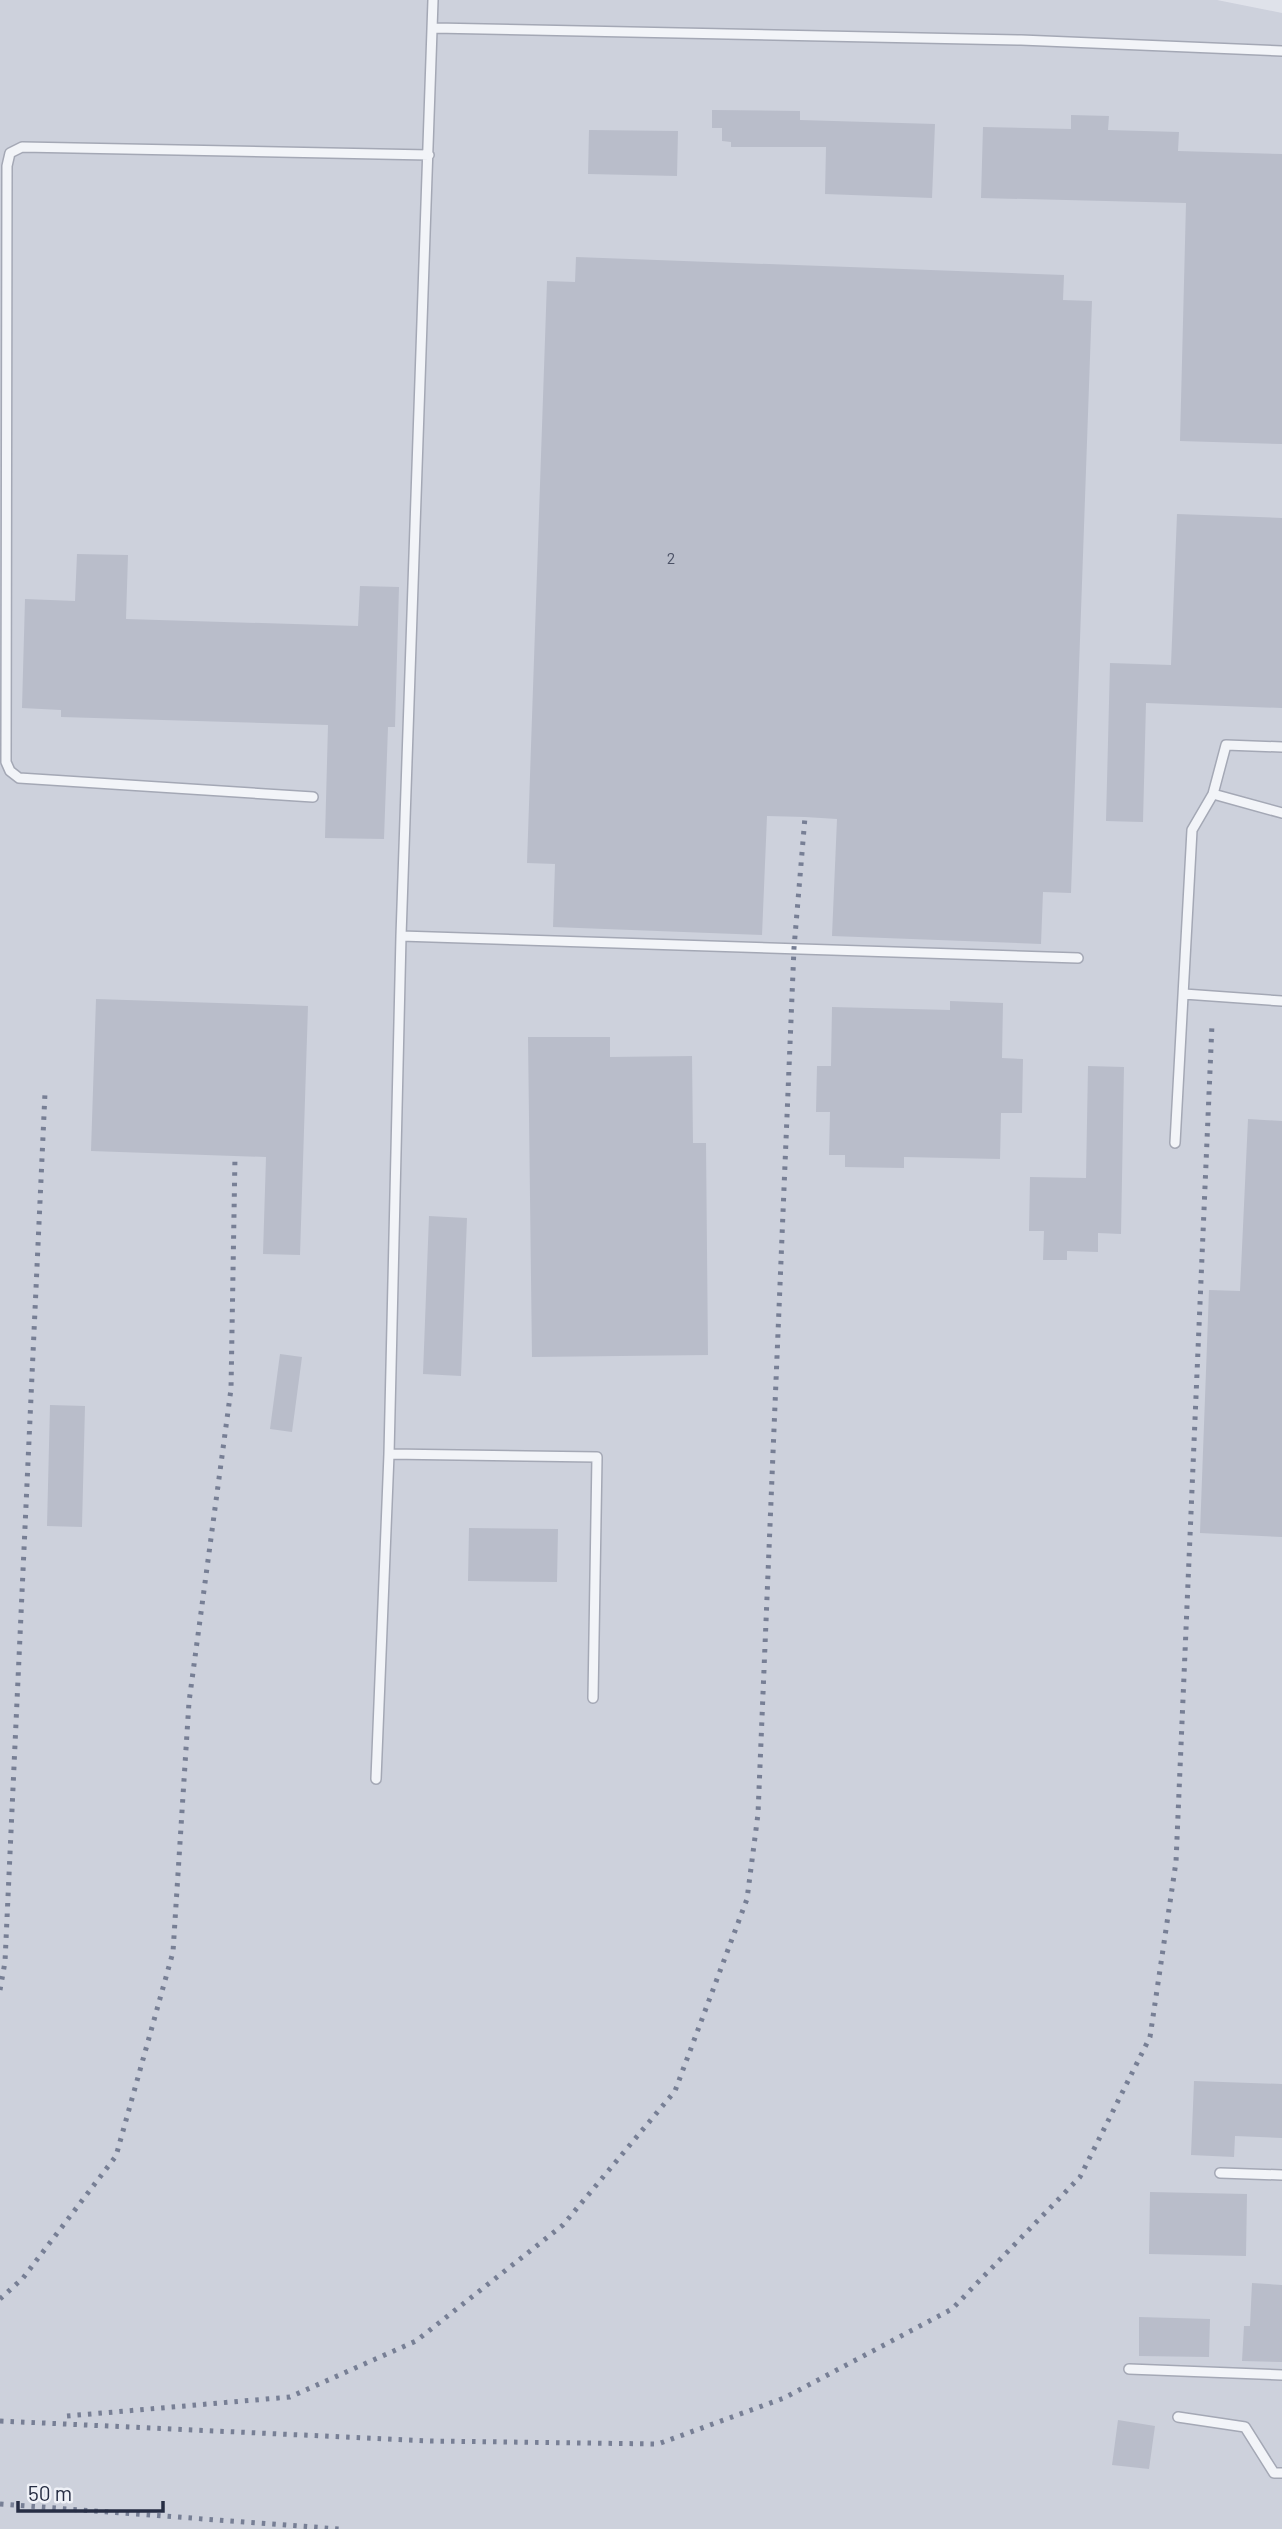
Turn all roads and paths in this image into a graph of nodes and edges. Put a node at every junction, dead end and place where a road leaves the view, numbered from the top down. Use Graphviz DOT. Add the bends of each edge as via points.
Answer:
graph roads {
  1 [pos="433,0"];
  2 [pos="434,28"];
  3 [pos="1282,51"];
  4 [pos="429,155"];
  5 [pos="1282,747"];
  6 [pos="1213,794"];
  7 [pos="313,797"];
  8 [pos="1282,813"];
  9 [pos="401,936"];
  10 [pos="1078,958"];
  11 [pos="1184,993"];
  12 [pos="1282,1001"];
  13 [pos="1175,1143"];
  14 [pos="389,1454"];
  15 [pos="593,1698"];
  16 [pos="376,1779"];
  17 [pos="1220,2173"];
  18 [pos="1282,2175"];
  19 [pos="1129,2369"];
  20 [pos="1282,2375"];
  21 [pos="1178,2417"];
  22 [pos="1282,2473"];
  1 -- 2 [label="lane"];
  2 -- 3 [label="lane" via="1021,40"];
  2 -- 4 [label="lane"];
  4 -- 7 [label="lane" via="22,147 10,153 7,166 6,762 10,771 19,778"];
  4 -- 9 [label="lane"];
  5 -- 6 [label="lane" via="1226,746"];
  6 -- 8 [label="lane"];
  6 -- 11 [label="lane" via="1192,830"];
  9 -- 10 [label="lane"];
  9 -- 14 [label="lane"];
  11 -- 12 [label="lane"];
  11 -- 13 [label="lane"];
  14 -- 15 [label="lane" via="597,1457"];
  14 -- 16 [label="lane"];
  17 -- 18 [label="lane"];
  19 -- 20 [label="lane"];
  21 -- 22 [label="lane" via="1245,2427 1274,2473"];
}
